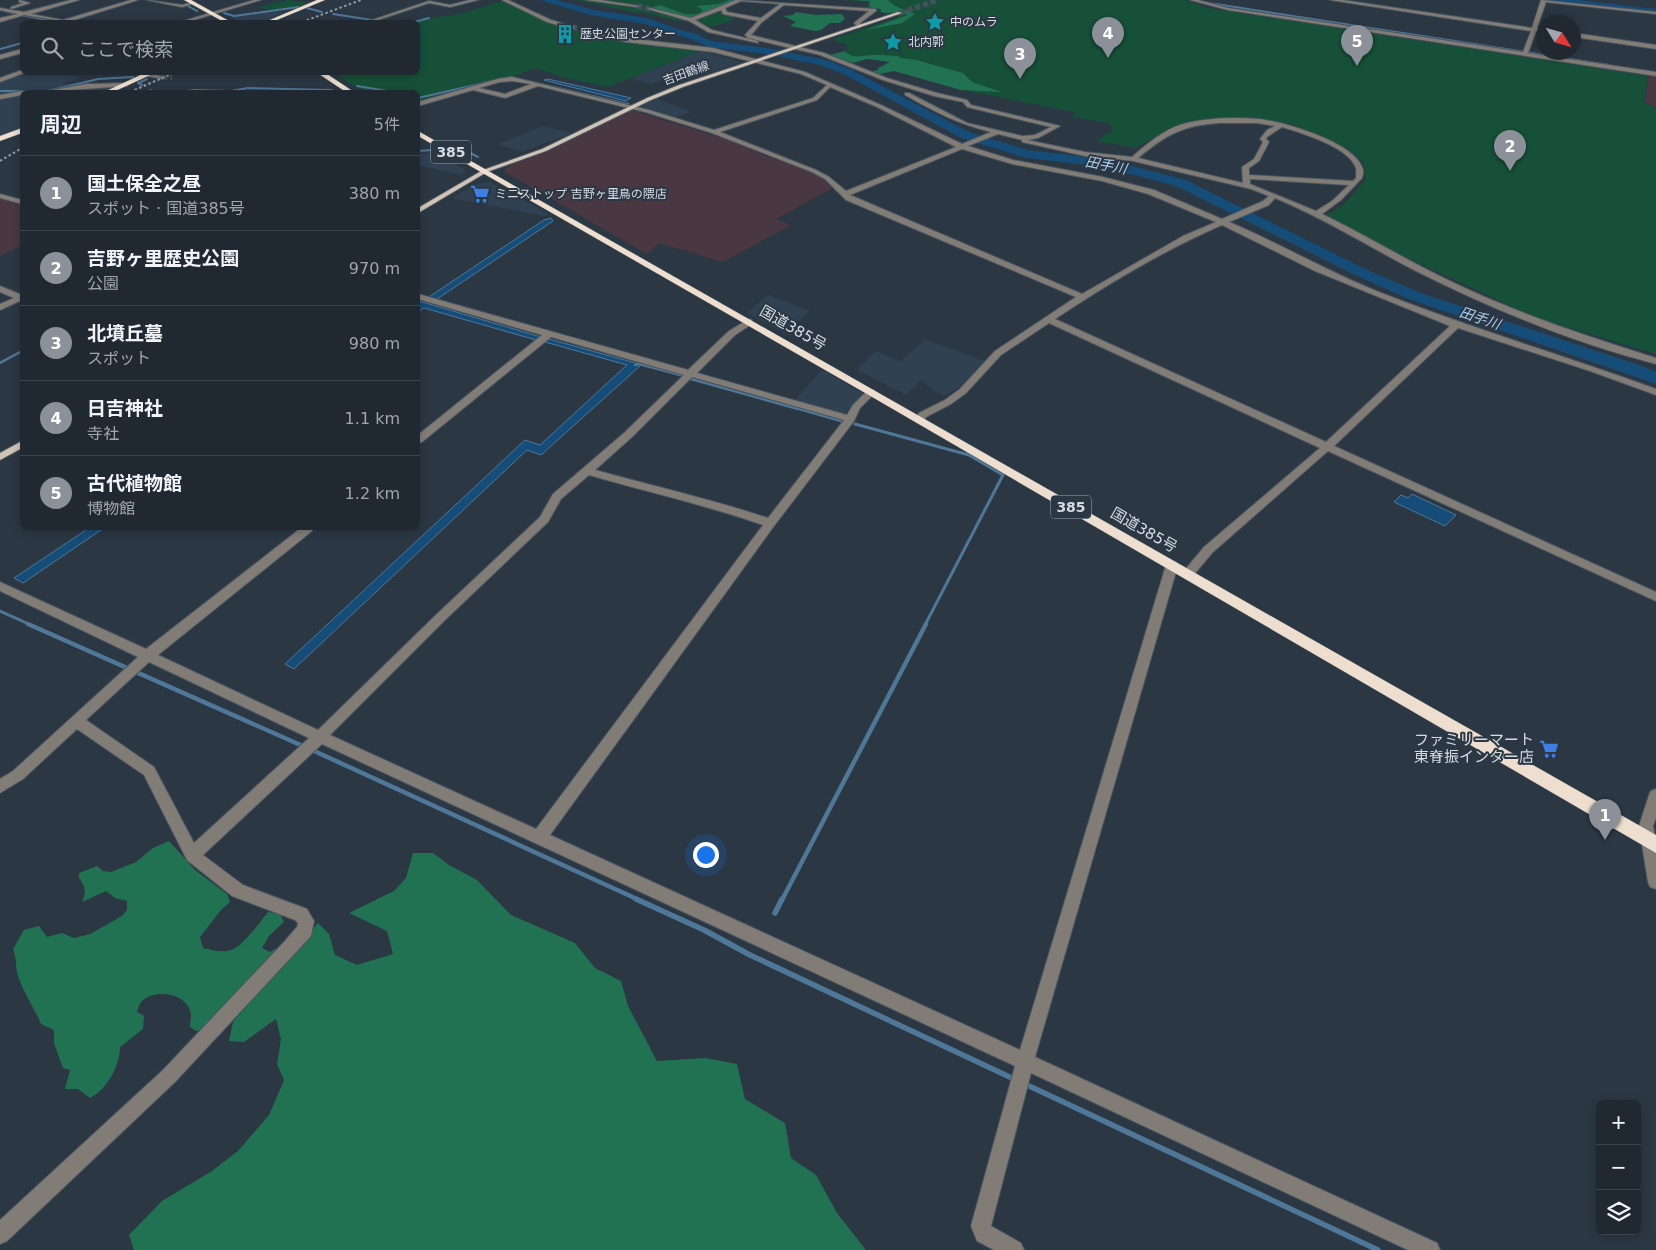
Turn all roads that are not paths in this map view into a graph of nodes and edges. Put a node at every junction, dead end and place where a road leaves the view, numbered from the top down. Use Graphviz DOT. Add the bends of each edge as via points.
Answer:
graph roads {
  1 [pos="22,0"];
  2 [pos="77,0"];
  3 [pos="116,0"];
  4 [pos="136,0"];
  5 [pos="150,0"];
  6 [pos="187,0"];
  7 [pos="260,0"];
  8 [pos="322,0"];
  9 [pos="476,0"];
  10 [pos="504,0"];
  11 [pos="588,0"];
  12 [pos="1192,0"];
  13 [pos="1332,0"];
  14 [pos="1544,0"];
  15 [pos="1569,0"];
  16 [pos="194,3"];
  17 [pos="782,5"];
  18 [pos="637,6"];
  19 [pos="0,8"];
  20 [pos="721,8"];
  21 [pos="650,9"];
  22 [pos="6,10"];
  23 [pos="1655,11"];
  24 [pos="22,13"];
  25 [pos="213,13"];
  26 [pos="900,13"];
  27 [pos="89,14"];
  28 [pos="370,14"];
  29 [pos="389,16"];
  30 [pos="0,20"];
  31 [pos="55,20"];
  32 [pos="70,20"];
  33 [pos="190,20"];
  34 [pos="225,20"];
  35 [pos="273,20"];
  36 [pos="376,20"];
  37 [pos="691,20"];
  38 [pos="761,20"];
  39 [pos="859,26"];
  40 [pos="572,27"];
  41 [pos="1534,29"];
  42 [pos="590,32"];
  43 [pos="1581,36"];
  44 [pos="1656,47"];
  45 [pos="793,48"];
  46 [pos="20,52"];
  47 [pos="1525,54"];
  48 [pos="0,57"];
  49 [pos="754,62"];
  50 [pos="20,73"];
  51 [pos="803,73"];
  52 [pos="1656,74"];
  53 [pos="148,75"];
  54 [pos="154,75"];
  55 [pos="324,75"];
  56 [pos="162,77"];
  57 [pos="0,80"];
  58 [pos="127,84"];
  59 [pos="537,84"];
  60 [pos="828,87"];
  61 [pos="471,88"];
  62 [pos="59,90"];
  63 [pos="113,90"];
  64 [pos="347,90"];
  65 [pos="20,93"];
  66 [pos="852,94"];
  67 [pos="907,94"];
  68 [pos="0,97"];
  69 [pos="420,103"];
  70 [pos="631,107"];
  71 [pos="998,112"];
  72 [pos="1282,125"];
  73 [pos="20,131"];
  74 [pos="714,132"];
  75 [pos="998,132"];
  76 [pos="420,134"];
  77 [pos="0,139"];
  78 [pos="960,146"];
  79 [pos="1133,159"];
  80 [pos="485,171"];
  81 [pos="1246,177"];
  82 [pos="1354,184"];
  83 [pos="1251,187"];
  84 [pos="846,194"];
  85 [pos="1274,195"];
  86 [pos="0,196"];
  87 [pos="20,201"];
  88 [pos="420,210"];
  89 [pos="1314,214"];
  90 [pos="1220,222"];
  91 [pos="0,290"];
  92 [pos="20,296"];
  93 [pos="1082,297"];
  94 [pos="20,298"];
  95 [pos="420,298"];
  96 [pos="0,307"];
  97 [pos="1050,320"];
  98 [pos="749,322"];
  99 [pos="1456,325"];
  100 [pos="549,334"];
  101 [pos="1656,361"];
  102 [pos="691,374"];
  103 [pos="872,392"];
  104 [pos="1656,392"];
  105 [pos="850,419"];
  106 [pos="920,420"];
  107 [pos="420,438"];
  108 [pos="20,445"];
  109 [pos="1326,447"];
  110 [pos="0,457"];
  111 [pos="588,471"];
  112 [pos="770,523"];
  113 [pos="305,530"];
  114 [pos="1172,565"];
  115 [pos="1188,574"];
  116 [pos="0,586"];
  117 [pos="1656,597"];
  118 [pos="147,656"];
  119 [pos="76,721"];
  120 [pos="320,737"];
  121 [pos="0,787"];
  122 [pos="1656,795"];
  123 [pos="539,837"];
  124 [pos="1653,843"];
  125 [pos="192,855"];
  126 [pos="1656,882"];
  127 [pos="1025,1062"];
  128 [pos="0,1234"];
  129 [pos="1014,1250"];
  130 [pos="1430,1250"];
  1 -- 22 [label="street" via="28,3"];
  2 -- 24 [label="street"];
  3 -- 27 [label="street" via="77,12"];
  4 -- 27 [label="street"];
  5 -- 16 [label="street" via="182,6"];
  6 -- 16 [label="highway"];
  7 -- 25 [label="street"];
  8 -- 35 [label="highway"];
  9 -- 29 [label="street" via="450,6 429,2"];
  10 -- 40 [label="street" via="549,21"];
  11 -- 18 [label="street"];
  12 -- 47 [label="street" via="1228,9"];
  13 -- 41 [label="street"];
  14 -- 23 [label="street"];
  14 -- 41 [label="street"];
  15 -- 23 [label="street"];
  16 -- 25 [label="highway"];
  17 -- 20 [label="street" via="740,0"];
  17 -- 38 [label="street"];
  17 -- 39 [label="street" via="874,10 857,23"];
  19 -- 22 [label="street"];
  20 -- 37 [label="street"];
  20 -- 38 [label="street" via="724,13"];
  21 -- 37 [label="street"];
  22 -- 24 [label="street"];
  24 -- 30 [label="street"];
  24 -- 31 [label="street"];
  25 -- 33 [label="street"];
  25 -- 34 [label="highway"];
  26 -- 39 [label="main road, 吉田鶴線"];
  27 -- 32 [label="street"];
  28 -- 29 [label="street"];
  29 -- 36 [label="street"];
  37 -- 45 [label="street" via="710,31"];
  38 -- 45 [label="street" via="748,35 750,37"];
  39 -- 45 [label="main road, 吉田鶴線"];
  41 -- 47 [label="street"];
  42 -- 49 [label="street" via="626,40 707,49"];
  43 -- 44 [label="street"];
  45 -- 49 [label="main road, 吉田鶴線"];
  45 -- 71 [label="street" via="822,54 885,79"];
  46 -- 48 [label="street"];
  47 -- 52 [label="street"];
  49 -- 51 [label="street"];
  49 -- 70 [label="main road, 吉田鶴線" via="681,86"];
  50 -- 57 [label="street"];
  51 -- 60 [label="street"];
  51 -- 66 [label="street"];
  53 -- 58 [label="highway"];
  54 -- 56 [label="street"];
  55 -- 64 [label="highway"];
  58 -- 62 [label="street"];
  58 -- 63 [label="highway"];
  59 -- 61 [label="street" via="512,79"];
  59 -- 61 [label="street" via="505,96"];
  59 -- 70 [label="street"];
  60 -- 66 [label="street"];
  60 -- 74 [label="street" via="814,99"];
  61 -- 69 [label="street"];
  65 -- 68 [label="street"];
  66 -- 78 [label="street"];
  67 -- 75 [label="street" via="965,124"];
  70 -- 74 [label="street"];
  70 -- 80 [label="main road, 吉田鶴線" via="544,150"];
  71 -- 75 [label="street" via="980,122"];
  71 -- 75 [label="street" via="1057,126 1028,139"];
  72 -- 79 [label="street" via="1257,121 1186,125 1165,135"];
  72 -- 81 [label="street" via="1265,135 1263,139 1266,142 1257,160 1245,167"];
  72 -- 82 [label="street" via="1342,149 1355,161 1360,172"];
  73 -- 77 [label="highway"];
  74 -- 84 [label="street" via="814,170"];
  75 -- 78 [label="street"];
  75 -- 79 [label="street" via="1067,151"];
  76 -- 80 [label="highway, 385"];
  78 -- 84 [label="street"];
  78 -- 90 [label="street" via="1012,162 1151,192"];
  79 -- 83 [label="street"];
  80 -- 88 [label="main road, 吉田鶴線"];
  80 -- 98 [label="highway, 国道385号 / 385"];
  81 -- 82 [label="street"];
  81 -- 83 [label="street" via="1247,185"];
  82 -- 89 [label="street" via="1328,208"];
  83 -- 85 [label="street"];
  84 -- 93 [label="street"];
  85 -- 89 [label="street"];
  85 -- 90 [label="street" via="1266,203"];
  86 -- 87 [label="street"];
  89 -- 101 [label="street" via="1420,270 1498,306"];
  90 -- 93 [label="street"];
  90 -- 99 [label="street" via="1318,269"];
  91 -- 92 [label="street"];
  93 -- 97 [label="street"];
  94 -- 96 [label="street"];
  95 -- 100 [label="street"];
  97 -- 106 [label="street" via="998,353 963,391 922,415"];
  97 -- 109 [label="street"];
  98 -- 102 [label="street" via="732,333"];
  98 -- 103 [label="highway, 国道385号 / 385"];
  99 -- 104 [label="street"];
  99 -- 109 [label="street"];
  100 -- 102 [label="street"];
  100 -- 107 [label="street"];
  102 -- 105 [label="street"];
  102 -- 111 [label="street"];
  103 -- 105 [label="street" via="856,407"];
  103 -- 106 [label="highway, 国道385号 / 385"];
  105 -- 112 [label="street"];
  106 -- 114 [label="highway, 国道385号 / 385"];
  108 -- 110 [label="main road"];
  109 -- 115 [label="street" via="1208,550"];
  109 -- 117 [label="street"];
  111 -- 112 [label="street" via="710,503"];
  111 -- 120 [label="street" via="557,497 544,519"];
  112 -- 123 [label="street"];
  113 -- 118 [label="street"];
  114 -- 115 [label="highway, 国道385号 / 385"];
  114 -- 127 [label="street"];
  115 -- 124 [label="highway, 国道385号 / 385"];
  116 -- 118 [label="street"];
  118 -- 119 [label="street"];
  118 -- 120 [label="street"];
  119 -- 121 [label="street" via="18,775"];
  119 -- 125 [label="street" via="149,771"];
  120 -- 123 [label="street"];
  120 -- 125 [label="street"];
  122 -- 124 [label="street" via="1646,826"];
  123 -- 127 [label="street"];
  124 -- 126 [label="street"];
  125 -- 128 [label="street" via="238,891 301,914 306,921 305,930 169,1076"];
  127 -- 129 [label="street" via="981,1226 984,1234"];
  127 -- 130 [label="street"];
}
